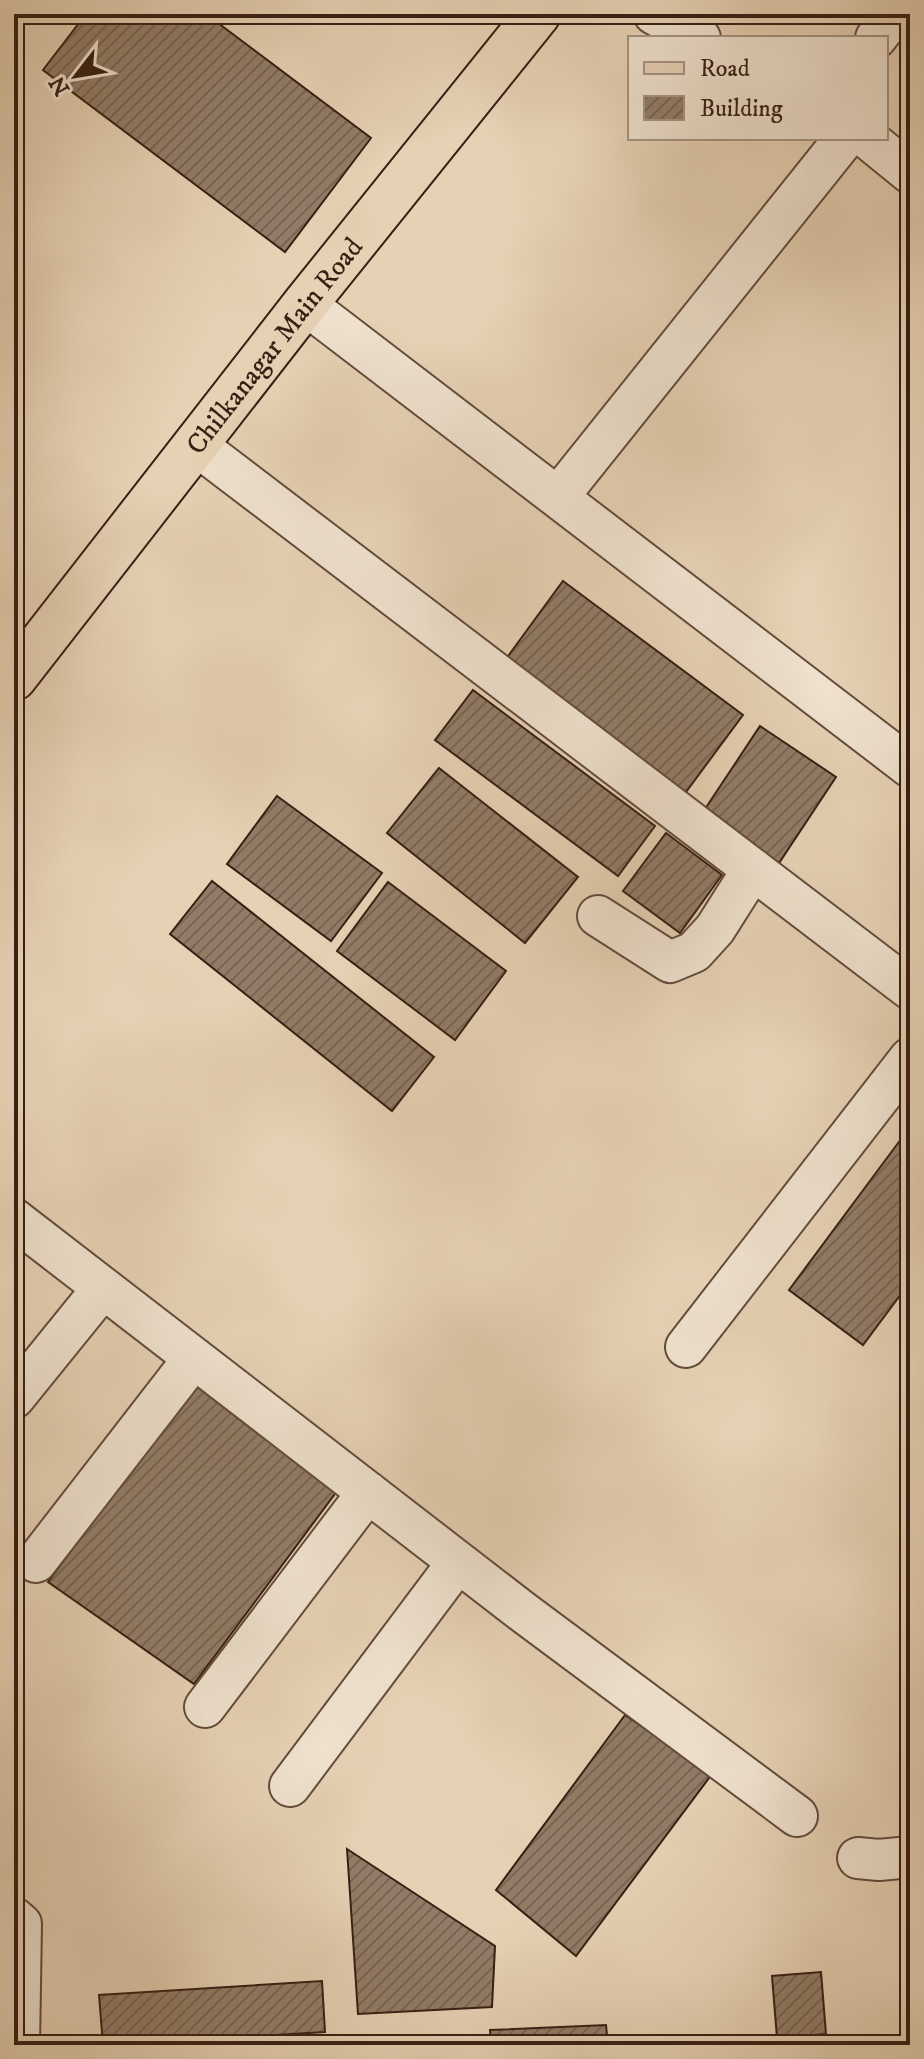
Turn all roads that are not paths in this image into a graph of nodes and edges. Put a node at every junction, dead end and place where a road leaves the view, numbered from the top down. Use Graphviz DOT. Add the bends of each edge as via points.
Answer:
graph roads {
  1 [pos="538,14"];
  2 [pos="654,14"];
  3 [pos="895,14"];
  4 [pos="696,36"];
  5 [pos="878,36"];
  6 [pos="843,140"];
  7 [pos="869,140"];
  8 [pos="910,173"];
  9 [pos="305,304"];
  10 [pos="196,445"];
  11 [pos="558,497"];
  12 [pos="14,678"];
  13 [pos="910,767"];
  14 [pos="753,869"];
  15 [pos="598,916"];
  16 [pos="910,989"];
  17 [pos="910,1058"];
  18 [pos="14,1219"];
  19 [pos="103,1288"];
  20 [pos="686,1347"];
  21 [pos="194,1358"];
  22 [pos="14,1398"];
  23 [pos="368,1492"];
  24 [pos="36,1562"];
  25 [pos="458,1562"];
  26 [pos="205,1707"];
  27 [pos="290,1786"];
  28 [pos="797,1816"];
  29 [pos="910,1857"];
  30 [pos="858,1858"];
  31 [pos="14,1918"];
  32 [pos="19,2045"];
  1 -- 9 [label="main road, Chilkanagar Main Road"];
  2 -- 4 [label="street"];
  3 -- 5 [label="street"];
  6 -- 11 [label="street"];
  7 -- 8 [label="street"];
  9 -- 10 [label="main road, Chilkanagar Main Road"];
  9 -- 11 [label="street"];
  10 -- 12 [label="main road, Chilkanagar Main Road"];
  10 -- 14 [label="street"];
  11 -- 13 [label="street"];
  14 -- 15 [label="street" via="715,929 694,952 670,962"];
  14 -- 16 [label="street"];
  17 -- 20 [label="street"];
  18 -- 19 [label="street"];
  19 -- 21 [label="street"];
  19 -- 22 [label="street"];
  21 -- 23 [label="street"];
  21 -- 24 [label="street"];
  23 -- 25 [label="street"];
  23 -- 26 [label="street"];
  25 -- 27 [label="street"];
  25 -- 28 [label="street"];
  29 -- 30 [label="street"];
  31 -- 32 [label="street" via="21,1924"];
}
